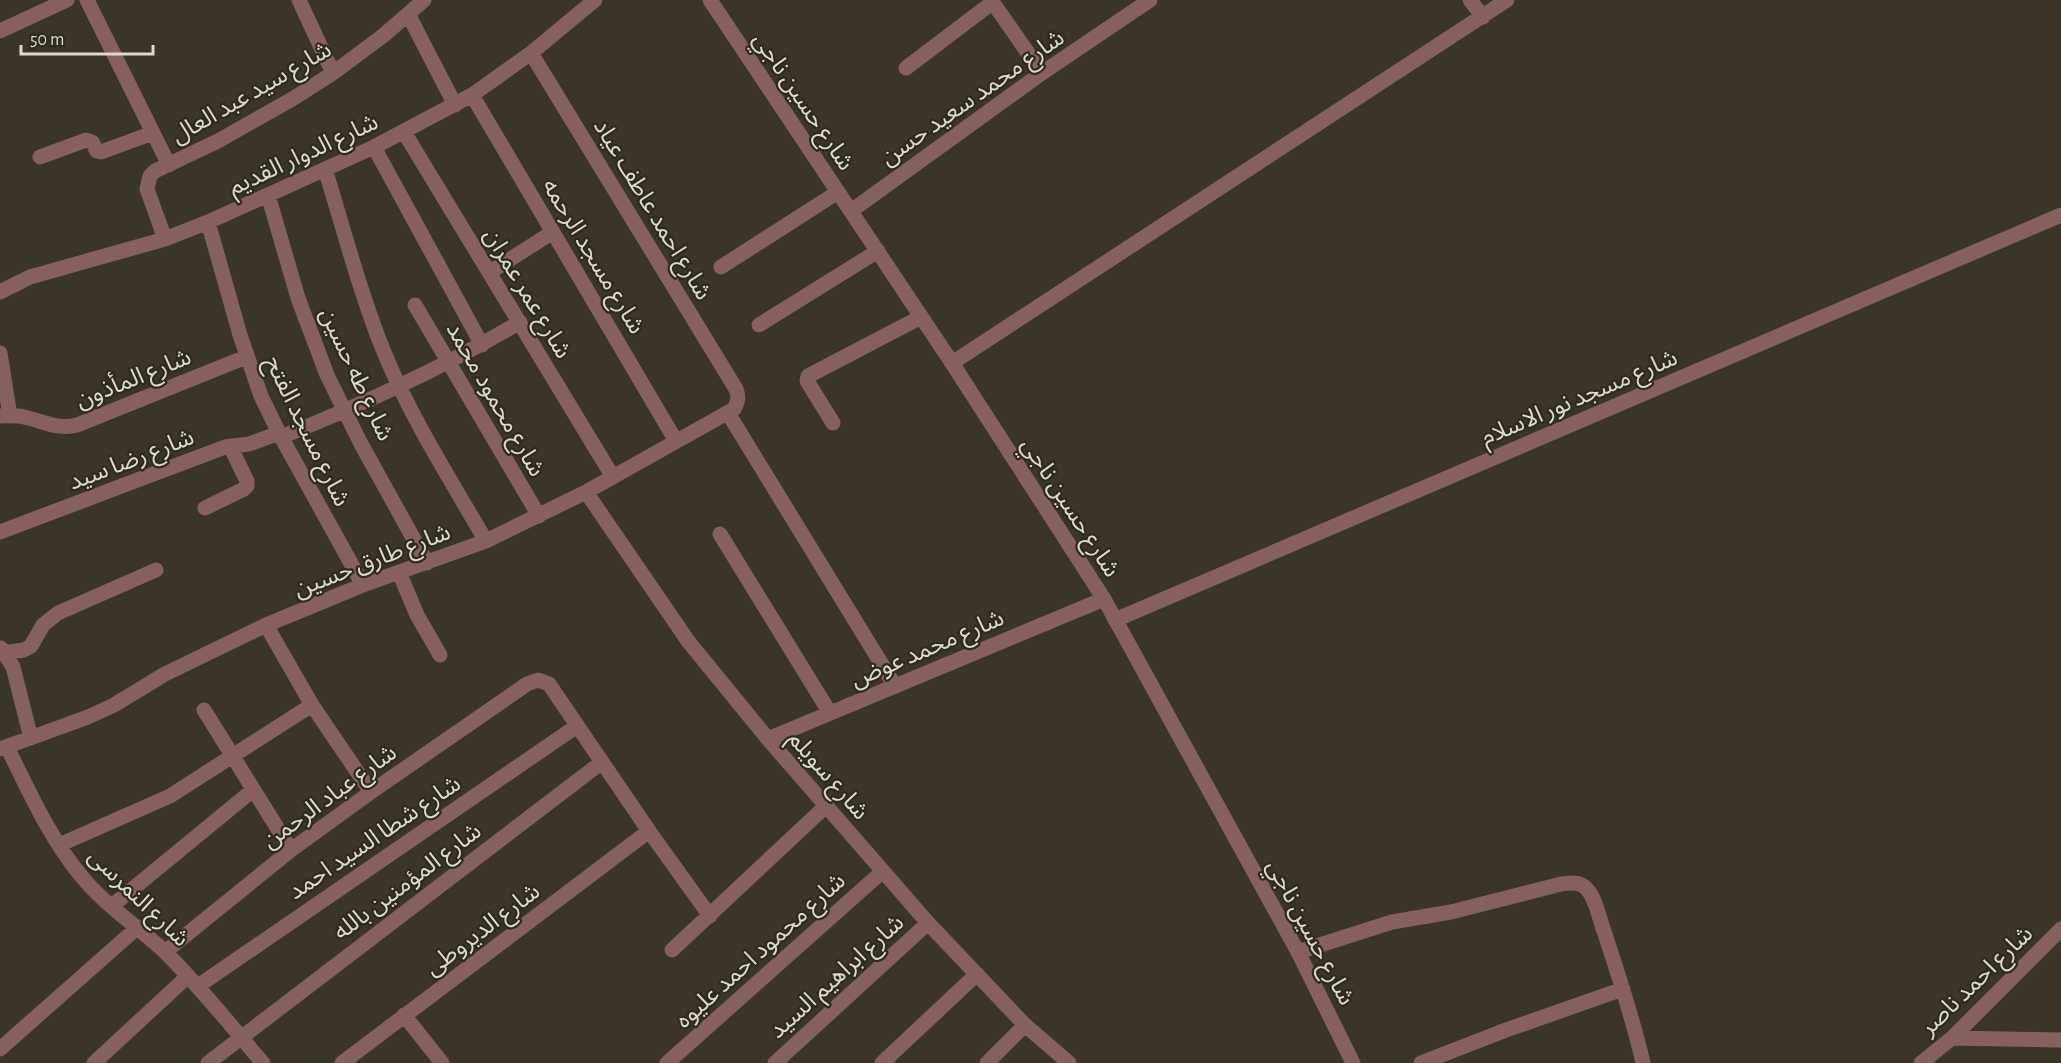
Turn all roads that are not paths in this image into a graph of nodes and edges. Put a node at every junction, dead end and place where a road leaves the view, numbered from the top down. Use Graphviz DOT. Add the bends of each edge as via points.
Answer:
graph roads {
  1 [pos="67,0"];
  2 [pos="87,0"];
  3 [pos="298,0"];
  4 [pos="595,0"];
  5 [pos="710,0"];
  6 [pos="1150,0"];
  7 [pos="1470,0"];
  8 [pos="1507,0"];
  9 [pos="995,2"];
  10 [pos="45,5"];
  11 [pos="417,5"];
  12 [pos="1483,17"];
  13 [pos="0,31"];
  14 [pos="531,53"];
  15 [pos="906,68"];
  16 [pos="333,73"];
  17 [pos="1042,74"];
  18 [pos="471,95"];
  19 [pos="455,105"];
  20 [pos="404,132"];
  21 [pos="153,133"];
  22 [pos="374,147"];
  23 [pos="40,157"];
  24 [pos="169,165"];
  25 [pos="325,169"];
  26 [pos="838,192"];
  27 [pos="268,195"];
  28 [pos="850,211"];
  29 [pos="2061,215"];
  30 [pos="208,222"];
  31 [pos="554,232"];
  32 [pos="165,239"];
  33 [pos="878,251"];
  34 [pos="720,267"];
  35 [pos="490,272"];
  36 [pos="0,292"];
  37 [pos="415,305"];
  38 [pos="921,317"];
  39 [pos="520,322"];
  40 [pos="759,325"];
  41 [pos="482,345"];
  42 [pos="0,353"];
  43 [pos="246,357"];
  44 [pos="448,362"];
  45 [pos="952,363"];
  46 [pos="399,387"];
  47 [pos="345,412"];
  48 [pos="728,413"];
  49 [pos="5,416"];
  50 [pos="833,423"];
  51 [pos="280,435"];
  52 [pos="676,441"];
  53 [pos="230,446"];
  54 [pos="614,477"];
  55 [pos="586,492"];
  56 [pos="205,508"];
  57 [pos="539,516"];
  58 [pos="0,532"];
  59 [pos="720,534"];
  60 [pos="486,541"];
  61 [pos="427,562"];
  62 [pos="156,570"];
  63 [pos="399,572"];
  64 [pos="363,585"];
  65 [pos="1104,599"];
  66 [pos="1115,620"];
  67 [pos="266,625"];
  68 [pos="2,650"];
  69 [pos="440,655"];
  70 [pos="895,686"];
  71 [pos="312,705"];
  72 [pos="204,710"];
  73 [pos="830,713"];
  74 [pos="577,726"];
  75 [pos="31,738"];
  76 [pos="768,739"];
  77 [pos="3,748"];
  78 [pos="232,756"];
  79 [pos="602,762"];
  80 [pos="253,790"];
  81 [pos="371,792"];
  82 [pos="826,806"];
  83 [pos="649,831"];
  84 [pos="59,845"];
  85 [pos="291,850"];
  86 [pos="883,871"];
  87 [pos="112,906"];
  88 [pos="710,916"];
  89 [pos="928,923"];
  90 [pos="138,927"];
  91 [pos="2061,929"];
  92 [pos="672,950"];
  93 [pos="165,952"];
  94 [pos="1298,952"];
  95 [pos="976,974"];
  96 [pos="193,981"];
  97 [pos="1623,989"];
  98 [pos="404,1016"];
  99 [pos="1025,1025"];
  100 [pos="240,1036"];
  101 [pos="1952,1038"];
  102 [pos="2061,1040"];
  103 [pos="0,1049"];
  104 [pos="350,1061"];
  105 [pos="94,1063"];
  106 [pos="208,1063"];
  107 [pos="263,1063"];
  108 [pos="442,1063"];
  109 [pos="668,1063"];
  110 [pos="775,1063"];
  111 [pos="882,1063"];
  112 [pos="987,1063"];
  113 [pos="1069,1063"];
  114 [pos="1353,1063"];
  115 [pos="1420,1063"];
  116 [pos="1643,1063"];
  117 [pos="1922,1063"];
  1 -- 10 [label="street"];
  2 -- 21 [label="street"];
  3 -- 16 [label="street"];
  4 -- 14 [label="street, شارع الدوار القديم"];
  5 -- 26 [label="street, شارع حسين ناجي"];
  6 -- 17 [label="street, شارع محمد سعيد حسن"];
  7 -- 12 [label="street"];
  8 -- 12 [label="street"];
  9 -- 15 [label="street"];
  9 -- 17 [label="street"];
  10 -- 13 [label="street"];
  11 -- 16 [label="street, شارع سيد عبد العال"];
  11 -- 19 [label="street"];
  12 -- 45 [label="street"];
  14 -- 18 [label="street, شارع الدوار القديم"];
  14 -- 48 [label="street, شارع احمد عاطف عياد" via="736,389 738,403"];
  16 -- 24 [label="street, شارع سيد عبد العال" via="218,141"];
  17 -- 28 [label="street, شارع محمد سعيد حسن"];
  18 -- 19 [label="street, شارع الدوار القديم"];
  18 -- 31 [label="street, شارع مسجد الرحمه"];
  19 -- 20 [label="street, شارع الدوار القديم"];
  20 -- 22 [label="street, شارع الدوار القديم"];
  20 -- 35 [label="street, شارع عمر عمران"];
  21 -- 23 [label="street" via="101,152 86,140"];
  21 -- 24 [label="street"];
  22 -- 25 [label="street, شارع الدوار القديم"];
  22 -- 41 [label="street"];
  24 -- 32 [label="street, شارع سيد عبد العال" via="155,171 147,183"];
  25 -- 27 [label="street, شارع الدوار القديم"];
  25 -- 46 [label="street" via="359,284"];
  26 -- 28 [label="street, شارع حسين ناجي"];
  26 -- 34 [label="street"];
  27 -- 30 [label="street, شارع الدوار القديم"];
  27 -- 47 [label="street, شارع طه حسين" via="311,337"];
  28 -- 33 [label="street, شارع حسين ناجي"];
  29 -- 66 [label="street, شارع مسجد نور الاسلام"];
  30 -- 32 [label="street, شارع الدوار القديم"];
  30 -- 43 [label="street, شارع مسجد الفتح"];
  31 -- 35 [label="street"];
  31 -- 52 [label="street, شارع مسجد الرحمه"];
  32 -- 36 [label="street, شارع الدوار القديم" via="30,277"];
  33 -- 38 [label="street, شارع حسين ناجي"];
  33 -- 40 [label="street"];
  35 -- 39 [label="street, شارع عمر عمران"];
  37 -- 44 [label="street, شارع محمود محمد"];
  38 -- 45 [label="street, شارع حسين ناجي"];
  38 -- 50 [label="street" via="808,376 807,381"];
  39 -- 41 [label="street, شارع رضا سيد"];
  39 -- 54 [label="street, شارع عمر عمران"];
  41 -- 44 [label="street, شارع رضا سيد"];
  42 -- 49 [label="street"];
  43 -- 49 [label="street, شارع المأذون" via="66,428 22,416"];
  43 -- 51 [label="street, شارع مسجد الفتح"];
  44 -- 46 [label="street, شارع رضا سيد"];
  44 -- 57 [label="street, شارع محمود محمد"];
  45 -- 65 [label="street, شارع حسين ناجي"];
  46 -- 47 [label="street, شارع رضا سيد"];
  46 -- 60 [label="street"];
  47 -- 51 [label="street, شارع رضا سيد"];
  47 -- 61 [label="street, شارع طه حسين"];
  48 -- 52 [label="street, شارع طارق حسين"];
  48 -- 70 [label="street"];
  51 -- 53 [label="street, شارع رضا سيد"];
  51 -- 64 [label="street, شارع مسجد الفتح"];
  52 -- 54 [label="street, شارع طارق حسين"];
  53 -- 56 [label="street" via="247,486"];
  53 -- 58 [label="street, شارع رضا سيد"];
  54 -- 55 [label="street, شارع طارق حسين"];
  55 -- 57 [label="street, شارع طارق حسين"];
  55 -- 76 [label="street, شارع سويلم" via="688,641"];
  57 -- 60 [label="street, شارع طارق حسين"];
  59 -- 73 [label="street"];
  60 -- 61 [label="street, شارع طارق حسين"];
  61 -- 63 [label="street, شارع طارق حسين"];
  62 -- 68 [label="street" via="58,613 24,650"];
  63 -- 64 [label="street, شارع طارق حسين"];
  63 -- 69 [label="street"];
  64 -- 67 [label="street, شارع طارق حسين"];
  65 -- 66 [label="street, شارع حسين ناجي"];
  65 -- 70 [label="street, شارع محمد عوض"];
  66 -- 94 [label="street, شارع حسين ناجي"];
  67 -- 71 [label="street"];
  67 -- 75 [label="street, شارع طارق حسين" via="96,713"];
  68 -- 75 [label="street" via="13,667"];
  70 -- 73 [label="street, شارع محمد عوض"];
  71 -- 78 [label="street"];
  71 -- 81 [label="street"];
  72 -- 78 [label="street"];
  73 -- 76 [label="street, شارع محمد عوض"];
  74 -- 79 [label="street"];
  74 -- 81 [label="street, شارع عباد الرحمن" via="549,684 538,680"];
  74 -- 96 [label="street, شارع شطا السيد احمد"];
  75 -- 77 [label="street, شارع طارق حسين"];
  76 -- 82 [label="street, شارع سويلم"];
  77 -- 84 [label="street, شارع النمرسى"];
  78 -- 80 [label="street"];
  78 -- 84 [label="street" via="170,796"];
  79 -- 83 [label="street"];
  79 -- 100 [label="street, شارع المؤمنين بالله"];
  80 -- 85 [label="street"];
  80 -- 87 [label="street"];
  81 -- 85 [label="street, شارع عباد الرحمن"];
  82 -- 86 [label="street, شارع سويلم"];
  82 -- 88 [label="street"];
  83 -- 88 [label="street"];
  83 -- 98 [label="street, شارع الديروطى"];
  84 -- 87 [label="street, شارع النمرسى" via="83,878"];
  85 -- 93 [label="street, شارع عباد الرحمن"];
  86 -- 89 [label="street, شارع سويلم"];
  86 -- 109 [label="street, شارع محمود احمد عليوه"];
  87 -- 90 [label="street, شارع النمرسى"];
  88 -- 92 [label="street"];
  89 -- 95 [label="street, شارع سويلم"];
  89 -- 110 [label="street, شارع ابراهيم السيد"];
  90 -- 93 [label="street, شارع النمرسى"];
  90 -- 103 [label="street"];
  91 -- 101 [label="street, شارع احمد ناصر"];
  93 -- 96 [label="street, شارع النمرسى"];
  94 -- 97 [label="street" via="1392,922 1573,882 1589,890"];
  94 -- 114 [label="street, شارع حسين ناجي"];
  95 -- 99 [label="street, شارع سويلم"];
  95 -- 111 [label="street"];
  96 -- 100 [label="street, شارع النمرسى"];
  96 -- 105 [label="street, شارع شطا السيد احمد"];
  97 -- 115 [label="street"];
  97 -- 116 [label="street"];
  98 -- 104 [label="street, شارع الديروطى"];
  98 -- 108 [label="street"];
  99 -- 112 [label="street"];
  99 -- 113 [label="street, شارع سويلم"];
  100 -- 106 [label="street, شارع المؤمنين بالله"];
  100 -- 107 [label="street, شارع النمرسى"];
  101 -- 102 [label="street"];
  101 -- 117 [label="street, شارع احمد ناصر"];
}
